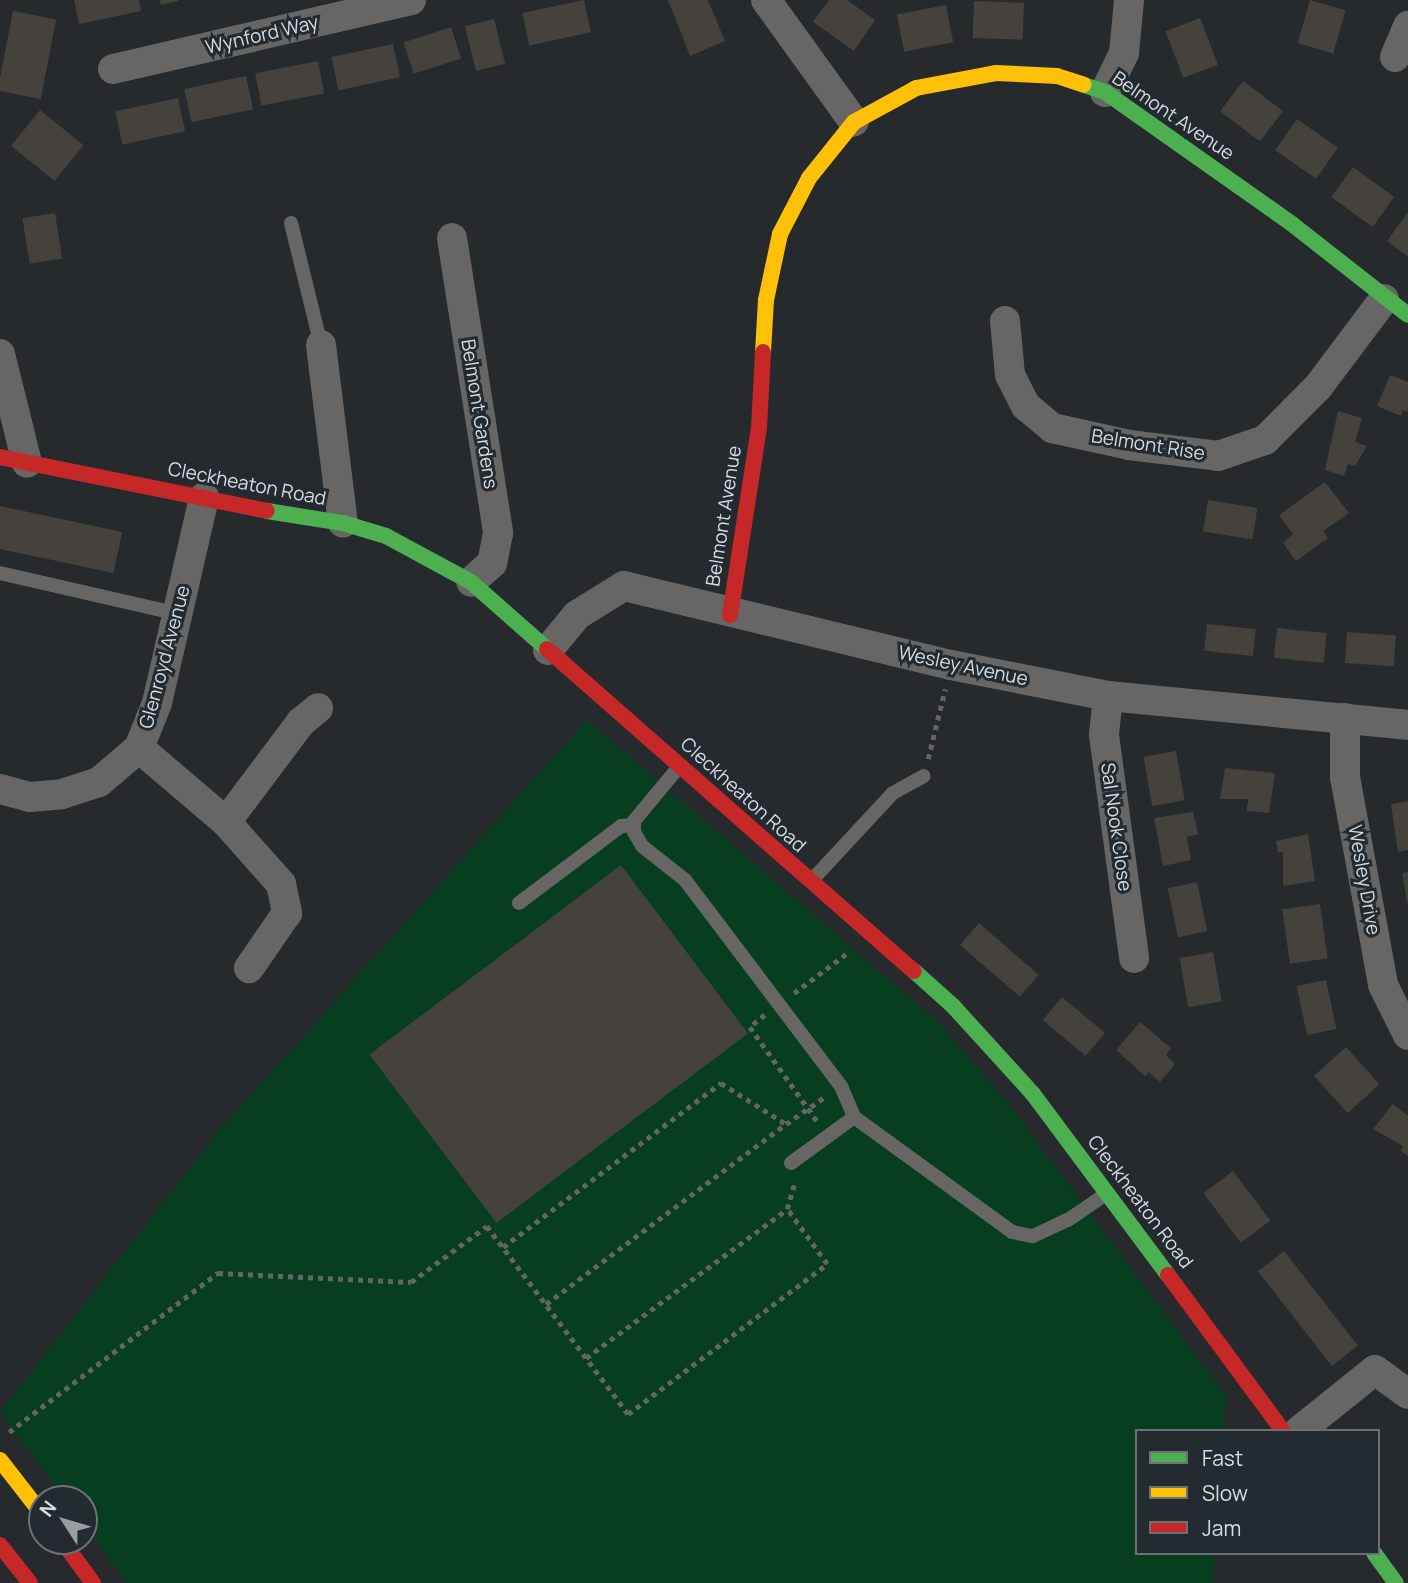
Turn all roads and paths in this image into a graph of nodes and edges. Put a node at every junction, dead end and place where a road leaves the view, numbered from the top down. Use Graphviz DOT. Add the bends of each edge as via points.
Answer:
graph roads {
  1 [pos="411,0"];
  2 [pos="766,0"];
  3 [pos="1129,0"];
  4 [pos="1408,26"];
  5 [pos="1395,57"];
  6 [pos="113,69"];
  7 [pos="1105,92"];
  8 [pos="854,122"];
  9 [pos="291,223"];
  10 [pos="452,238"];
  11 [pos="1396,307"];
  12 [pos="1005,321"];
  13 [pos="321,345"];
  14 [pos="0,354"];
  15 [pos="14,460"];
  16 [pos="204,497"];
  17 [pos="343,523"];
  18 [pos="0,573"];
  19 [pos="471,582"];
  20 [pos="178,614"];
  21 [pos="730,615"];
  22 [pos="548,650"];
  23 [pos="951,665"];
  24 [pos="1108,695"];
  25 [pos="318,708"];
  26 [pos="1345,718"];
  27 [pos="1408,725"];
  28 [pos="139,748"];
  29 [pos="679,766"];
  30 [pos="924,776"];
  31 [pos="0,789"];
  32 [pos="226,822"];
  33 [pos="634,825"];
  34 [pos="810,883"];
  35 [pos="519,903"];
  36 [pos="1134,958"];
  37 [pos="248,968"];
  38 [pos="1408,1035"];
  39 [pos="841,1086"];
  40 [pos="854,1117"];
  41 [pos="786,1124"];
  42 [pos="790,1163"];
  43 [pos="806,1173"];
  44 [pos="1107,1193"];
  45 [pos="787,1209"];
  46 [pos="503,1247"];
  47 [pos="546,1304"];
  48 [pos="586,1358"];
  49 [pos="1408,1394"];
  50 [pos="1282,1429"];
  51 [pos="1301,1429"];
  52 [pos="11,1445"];
  53 [pos="0,1460"];
  54 [pos="28,1496"];
  55 [pos="0,1545"];
  56 [pos="72,1555"];
  57 [pos="1375,1555"];
  58 [pos="30,1583"];
  59 [pos="93,1583"];
  60 [pos="1396,1583"];
  1 -- 6 [label="street, Wynford Way"];
  2 -- 8 [label="street"];
  3 -- 7 [label="street" via="1124,53"];
  4 -- 5 [label="street"];
  7 -- 8 [label="street, Belmont Avenue" via="1057,76 996,73 916,88"];
  7 -- 11 [label="street, Belmont Avenue" via="1292,224"];
  8 -- 21 [label="street, Belmont Avenue" via="809,178 779,234 766,300 759,428"];
  9 -- 13 [label="lane"];
  10 -- 19 [label="street, Belmont Gardens" via="498,533 492,563"];
  11 -- 12 [label="street, Belmont Rise" via="1265,440 1218,456 1129,445 1052,428 1026,406 1010,375"];
  13 -- 17 [label="street"];
  14 -- 15 [label="street"];
  15 -- 16 [label="street, Cleckheaton Road"];
  16 -- 17 [label="street, Cleckheaton Road"];
  16 -- 20 [label="street, Glenroyd Avenue"];
  17 -- 19 [label="street, Cleckheaton Road" via="386,536"];
  18 -- 20 [label="lane"];
  19 -- 22 [label="street, Cleckheaton Road"];
  20 -- 28 [label="street, Glenroyd Avenue" via="157,703"];
  21 -- 22 [label="street, Wesley Avenue" via="624,586 577,615"];
  21 -- 23 [label="street, Wesley Avenue"];
  22 -- 29 [label="street, Cleckheaton Road"];
  23 -- 24 [label="street, Wesley Avenue"];
  23 -- 30 [label="path"];
  24 -- 26 [label="street, Wesley Avenue"];
  24 -- 36 [label="street, Sal Nook Close" via="1104,735"];
  25 -- 32 [label="street" via="301,722"];
  26 -- 27 [label="street, Wesley Avenue"];
  26 -- 38 [label="street, Wesley Drive" via="1345,777 1383,985"];
  28 -- 31 [label="street, Glenroyd Avenue" via="99,782 62,794 30,797"];
  28 -- 32 [label="street"];
  29 -- 33 [label="lane"];
  29 -- 34 [label="street, Cleckheaton Road"];
  30 -- 34 [label="lane" via="892,793"];
  32 -- 37 [label="street" via="281,884 288,899 287,913"];
  33 -- 35 [label="lane" via="621,826"];
  33 -- 39 [label="lane" via="642,846 685,880"];
  34 -- 44 [label="street, Cleckheaton Road" via="953,1006 1033,1094"];
  39 -- 40 [label="lane"];
  39 -- 41 [label="path"];
  40 -- 42 [label="lane"];
  40 -- 44 [label="lane" via="1012,1232 1033,1236 1068,1220"];
  41 -- 46 [label="path" via="721,1083"];
  41 -- 47 [label="path"];
  43 -- 45 [label="path" via="795,1181"];
  44 -- 50 [label="street, Cleckheaton Road"];
  45 -- 48 [label="path"];
  45 -- 48 [label="path" via="827,1264 628,1414"];
  46 -- 47 [label="path"];
  46 -- 52 [label="path" via="487,1226 411,1282 218,1273 4,1436"];
  47 -- 48 [label="path"];
  49 -- 51 [label="street" via="1375,1370"];
  53 -- 54 [label="street"];
  55 -- 58 [label="street"];
  56 -- 59 [label="street"];
  57 -- 60 [label="street"];
}
